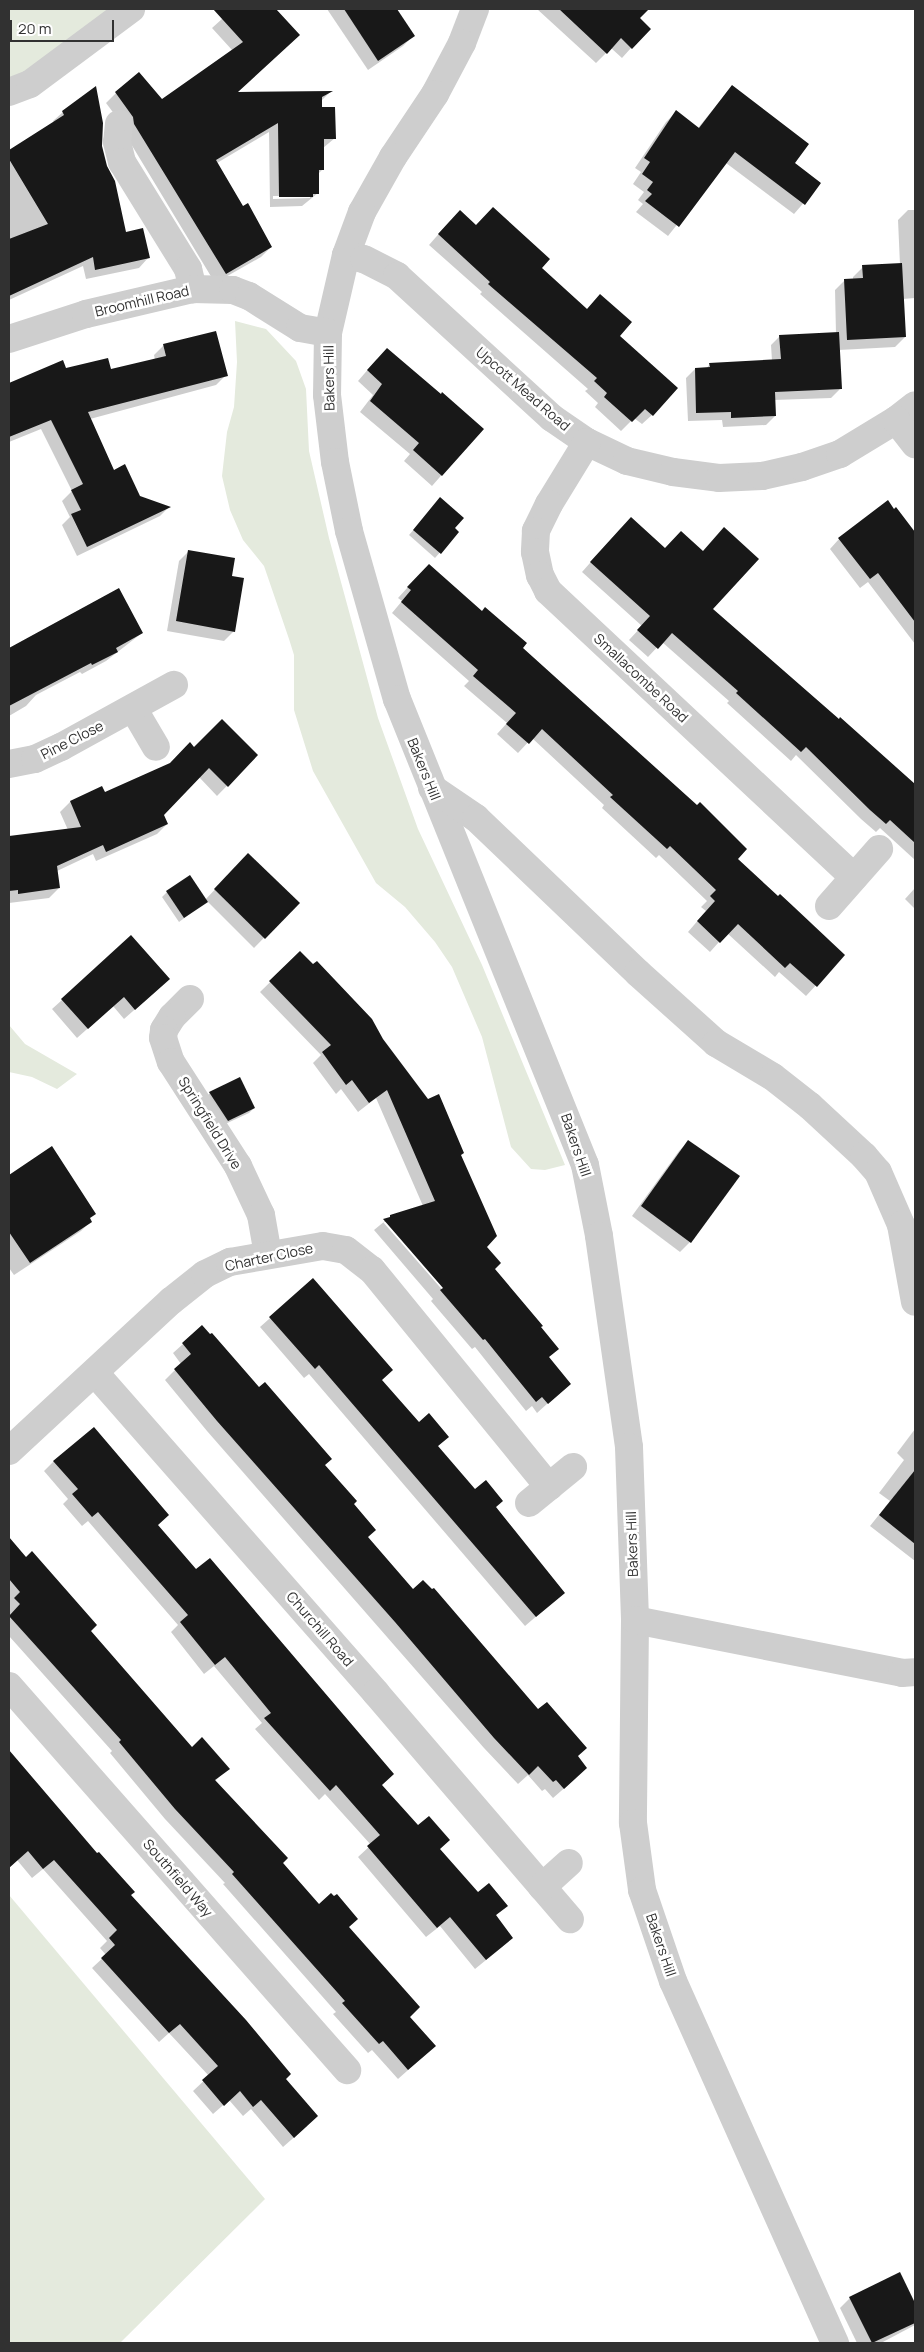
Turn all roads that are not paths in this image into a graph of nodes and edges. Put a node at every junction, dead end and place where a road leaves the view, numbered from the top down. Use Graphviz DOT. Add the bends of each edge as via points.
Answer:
graph roads {
  1 [pos="131,9"];
  2 [pos="475,9"];
  3 [pos="9,92"];
  4 [pos="119,124"];
  5 [pos="346,255"];
  6 [pos="193,289"];
  7 [pos="328,333"];
  8 [pos="9,339"];
  9 [pos="906,413"];
  10 [pos="587,442"];
  11 [pos="915,444"];
  12 [pos="174,685"];
  13 [pos="133,708"];
  14 [pos="156,747"];
  15 [pos="9,764"];
  16 [pos="432,788"];
  17 [pos="879,849"];
  18 [pos="854,877"];
  19 [pos="829,906"];
  20 [pos="190,999"];
  21 [pos="268,1254"];
  22 [pos="915,1302"];
  23 [pos="95,1373"];
  24 [pos="9,1451"];
  25 [pos="572,1468"];
  26 [pos="635,1620"];
  27 [pos="915,1672"];
  28 [pos="9,1686"];
  29 [pos="569,1863"];
  30 [pos="542,1887"];
  31 [pos="570,1919"];
  32 [pos="347,2070"];
  33 [pos="835,2343"];
  1 -- 3 [label="street" via="30,84"];
  2 -- 5 [label="street, Bakers Hill" via="462,43 435,94 393,157 362,212"];
  4 -- 6 [label="street" via="117,142 122,162 188,269"];
  5 -- 7 [label="street, Bakers Hill"];
  5 -- 10 [label="street, Upcott Mead Road" via="364,259 397,276 552,418"];
  6 -- 7 [label="street, Broomhill Road" via="233,290 249,296 300,328"];
  6 -- 8 [label="street, Broomhill Road" via="86,314"];
  7 -- 16 [label="street, Bakers Hill" via="327,395 335,462 349,531 397,699"];
  9 -- 10 [label="street, Upcott Mead Road" via="840,454 762,476 718,478 673,472 627,461"];
  9 -- 11 [label="street"];
  10 -- 18 [label="street, Smallacombe Road" via="536,532 535,552 540,575 548,591"];
  12 -- 13 [label="street, Pine Close"];
  13 -- 14 [label="street"];
  13 -- 15 [label="street, Pine Close" via="35,760"];
  16 -- 22 [label="street" via="476,818 716,1043 773,1077 864,1156 878,1172 901,1225"];
  16 -- 26 [label="street, Bakers Hill" via="585,1164 599,1236 629,1447"];
  17 -- 18 [label="street"];
  18 -- 19 [label="street"];
  20 -- 21 [label="street, Springfield Drive" via="172,1017 163,1038 171,1062 238,1166 261,1215"];
  21 -- 23 [label="street, Charter Close" via="230,1262 205,1274 171,1301"];
  21 -- 25 [label="street, Charter Close" via="323,1246 346,1250 358,1258 372,1270 539,1495"];
  23 -- 24 [label="street, Charter Close"];
  23 -- 30 [label="street, Churchill Road"];
  26 -- 27 [label="street" via="902,1673"];
  26 -- 33 [label="street, Bakers Hill" via="633,1823 642,1890 673,1980"];
  28 -- 32 [label="street, Southfield Way"];
  29 -- 30 [label="street"];
  30 -- 31 [label="street, Churchill Road"];
}
